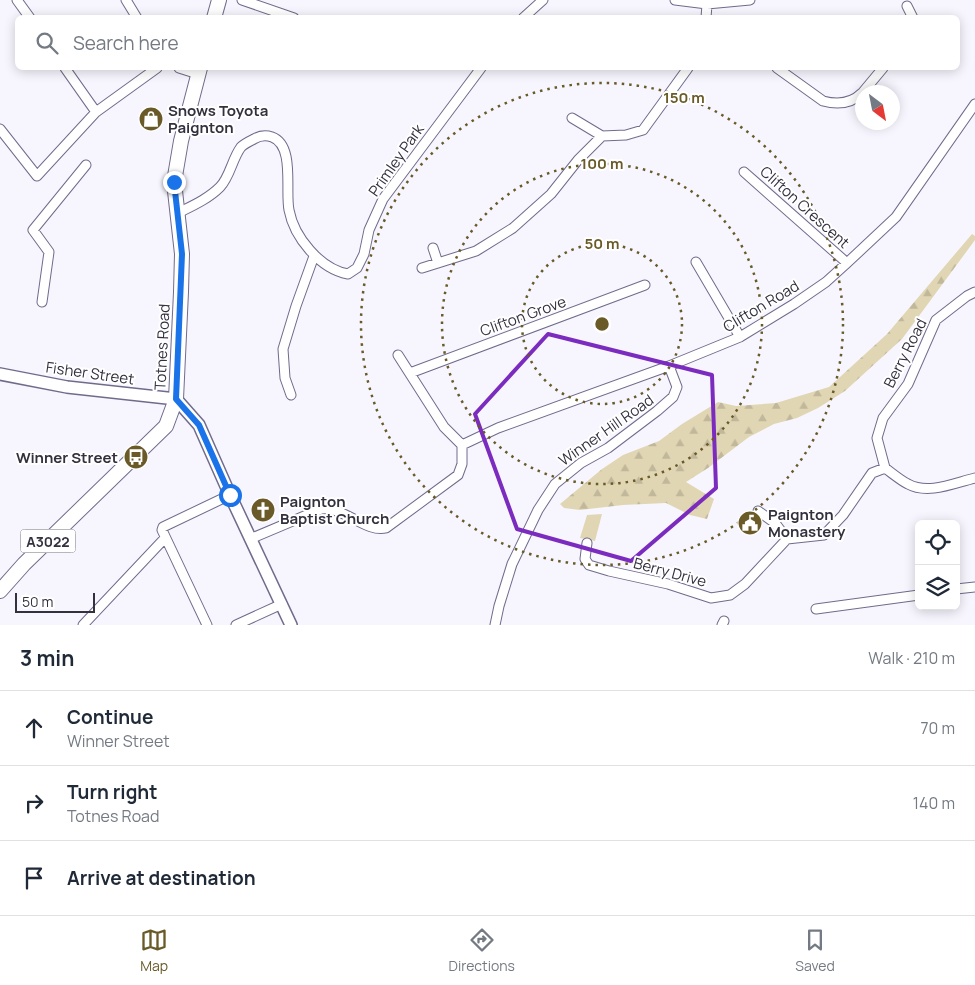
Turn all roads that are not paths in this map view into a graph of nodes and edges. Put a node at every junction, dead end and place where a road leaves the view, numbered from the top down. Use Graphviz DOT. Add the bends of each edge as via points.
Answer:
graph roads {
  1 [pos="17,0"];
  2 [pos="126,0"];
  3 [pos="219,0"];
  4 [pos="242,0"];
  5 [pos="543,0"];
  6 [pos="676,0"];
  7 [pos="750,0"];
  8 [pos="707,4"];
  9 [pos="907,6"];
  10 [pos="28,15"];
  11 [pos="135,15"];
  12 [pos="215,15"];
  13 [pos="285,15"];
  14 [pos="527,15"];
  15 [pos="706,15"];
  16 [pos="912,15"];
  17 [pos="66,70"];
  18 [pos="154,70"];
  19 [pos="480,70"];
  20 [pos="687,70"];
  21 [pos="780,70"];
  22 [pos="881,70"];
  23 [pos="199,71"];
  24 [pos="869,85"];
  25 [pos="855,99"];
  26 [pos="975,104"];
  27 [pos="96,112"];
  28 [pos="572,118"];
  29 [pos="0,129"];
  30 [pos="602,136"];
  31 [pos="86,166"];
  32 [pos="744,172"];
  33 [pos="178,213"];
  34 [pos="433,248"];
  35 [pos="314,256"];
  36 [pos="696,262"];
  37 [pos="438,263"];
  38 [pos="847,263"];
  39 [pos="422,268"];
  40 [pos="645,285"];
  41 [pos="975,292"];
  42 [pos="42,302"];
  43 [pos="740,337"];
  44 [pos="398,355"];
  45 [pos="669,366"];
  46 [pos="410,373"];
  47 [pos="0,374"];
  48 [pos="291,395"];
  49 [pos="176,399"];
  50 [pos="462,445"];
  51 [pos="885,468"];
  52 [pos="975,478"];
  53 [pos="230,495"];
  54 [pos="758,511"];
  55 [pos="165,538"];
  56 [pos="250,538"];
  57 [pos="787,539"];
  58 [pos="587,543"];
  59 [pos="975,587"];
  60 [pos="960,589"];
  61 [pos="0,591"];
  62 [pos="915,596"];
  63 [pos="282,604"];
  64 [pos="816,609"];
  65 [pos="83,625"];
  66 [pos="207,625"];
  67 [pos="236,625"];
  68 [pos="291,625"];
  69 [pos="495,625"];
  1 -- 10 [label="street"];
  2 -- 11 [label="street"];
  3 -- 12 [label="main road"];
  4 -- 13 [label="street"];
  5 -- 14 [label="street"];
  6 -- 8 [label="street"];
  7 -- 8 [label="street"];
  8 -- 15 [label="street"];
  9 -- 16 [label="street"];
  17 -- 27 [label="street"];
  18 -- 27 [label="street"];
  19 -- 35 [label="street, Primley Park" via="383,199 357,268 348,274 341,273"];
  20 -- 30 [label="street" via="643,130"];
  21 -- 25 [label="street" via="824,101 843,103"];
  22 -- 24 [label="street"];
  23 -- 33 [label="main road, Totnes Road / A3022" via="174,182"];
  26 -- 38 [label="street, Clifton Road" via="896,217"];
  27 -- 29 [label="street" via="37,176"];
  28 -- 30 [label="street"];
  30 -- 37 [label="street" via="551,194 513,228 476,251"];
  31 -- 42 [label="street" via="33,230 49,252"];
  32 -- 38 [label="street, Clifton Crescent"];
  33 -- 35 [label="street, Primley Park" via="221,186 242,146 259,136 270,136 279,140 286,153 289,210 303,242"];
  33 -- 49 [label="main road, Totnes Road / A3022" via="182,254"];
  34 -- 37 [label="street"];
  35 -- 48 [label="street" via="283,349 285,378"];
  36 -- 43 [label="street"];
  37 -- 39 [label="street"];
  38 -- 43 [label="street, Clifton Road" via="826,282"];
  40 -- 46 [label="street, Clifton Grove"];
  41 -- 51 [label="street, Berry Road" via="936,320 908,384 883,418 877,438"];
  43 -- 45 [label="street, Clifton Road"];
  44 -- 46 [label="street"];
  45 -- 50 [label="street, Clifton Road" via="498,428"];
  45 -- 69 [label="street, Winner Hill Road" via="677,388 673,397 615,443 581,463 555,484 538,510 512,564"];
  46 -- 50 [label="street" via="444,427"];
  47 -- 49 [label="street, Fisher Street" via="67,387"];
  49 -- 53 [label="street" via="199,425"];
  49 -- 61 [label="main road, Totnes Road / A3022" via="166,426"];
  50 -- 56 [label="street" via="462,464 458,475 386,528 381,530 334,510 324,509"];
  51 -- 52 [label="street" via="919,488 929,489"];
  51 -- 57 [label="street" via="872,473 843,515 824,535"];
  53 -- 55 [label="street" via="163,527"];
  53 -- 56 [label="street"];
  54 -- 57 [label="street" via="775,523"];
  55 -- 65 [label="street"];
  55 -- 66 [label="street"];
  56 -- 63 [label="street"];
  57 -- 58 [label="street, Berry Drive" via="738,590 730,596 711,598 589,565 585,558"];
  59 -- 60 [label="street"];
  62 -- 64 [label="street"];
  63 -- 67 [label="street"];
  63 -- 68 [label="street"];
}
